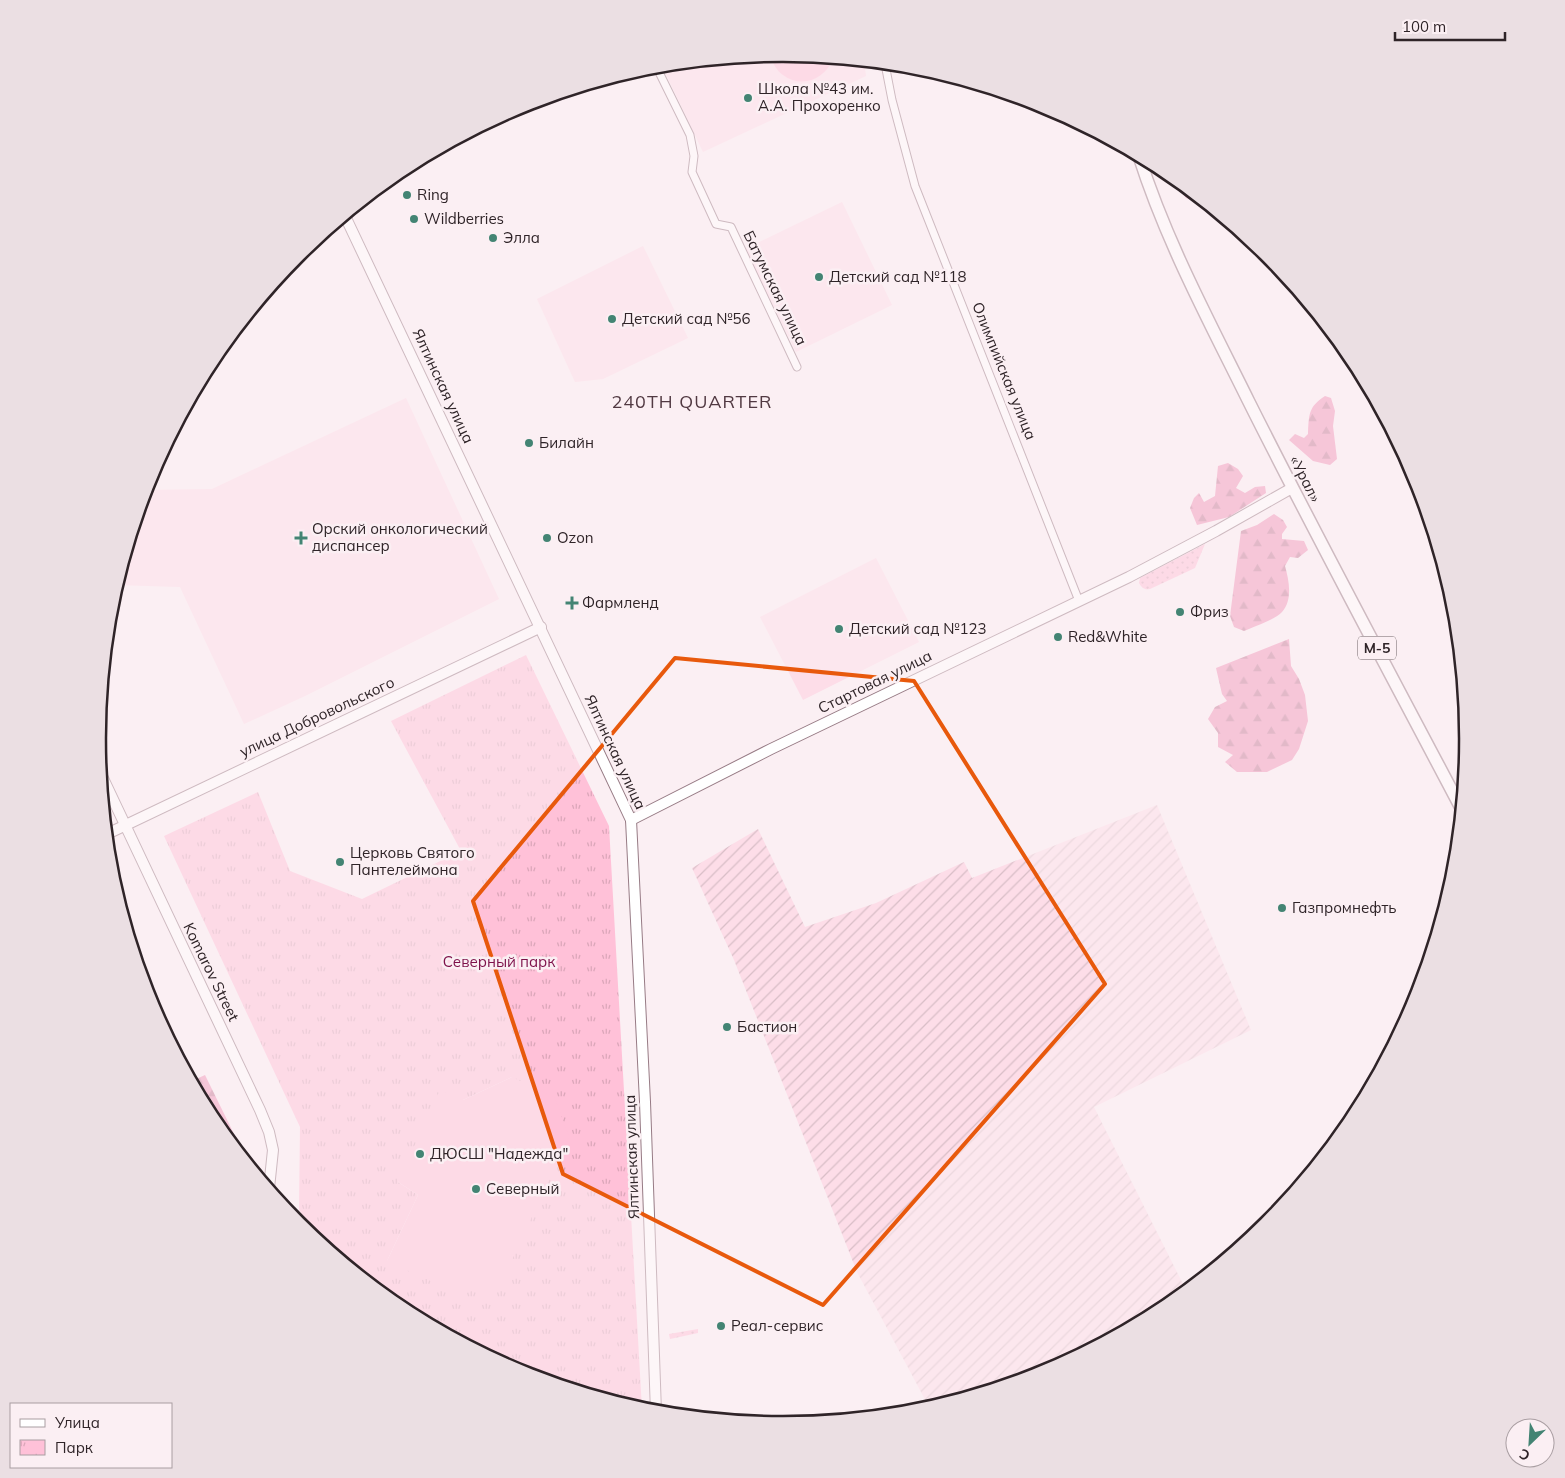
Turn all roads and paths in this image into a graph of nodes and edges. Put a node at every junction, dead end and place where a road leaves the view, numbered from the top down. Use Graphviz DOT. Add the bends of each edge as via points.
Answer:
graph roads {
  1 [pos="886,70"];
  2 [pos="660,74"];
  3 [pos="1143,167"];
  4 [pos="347,221"];
  5 [pos="797,367"];
  6 [pos="1292,488"];
  7 [pos="1079,601"];
  8 [pos="541,627"];
  9 [pos="1456,799"];
  10 [pos="109,800"];
  11 [pos="631,820"];
  12 [pos="125,825"];
  13 [pos="113,831"];
  14 [pos="270,1180"];
  15 [pos="656,1404"];
  1 -- 7 [label="street, Олимпийская улица" via="915,186"];
  2 -- 5 [label="street, Батумская улица" via="690,135 694,156 692,172 705,202 716,224 731,227"];
  3 -- 6 [label="main road, «Урал» / М-5" via="1165,227 1196,294"];
  4 -- 8 [label="main road, Ялтинская улица"];
  6 -- 7 [label="main road, Стартовая улица"];
  6 -- 9 [label="main road, «Урал» / М-5"];
  7 -- 11 [label="main road, Стартовая улица"];
  8 -- 11 [label="main road, Ялтинская улица"];
  8 -- 12 [label="main road, улица Добровольского"];
  10 -- 12 [label="main road, Komarov Street"];
  11 -- 15 [label="main road, Ялтинская улица"];
  12 -- 13 [label="main road, улица Добровольского"];
  12 -- 14 [label="main road, Komarov Street" via="269,1132 273,1150"];
}
